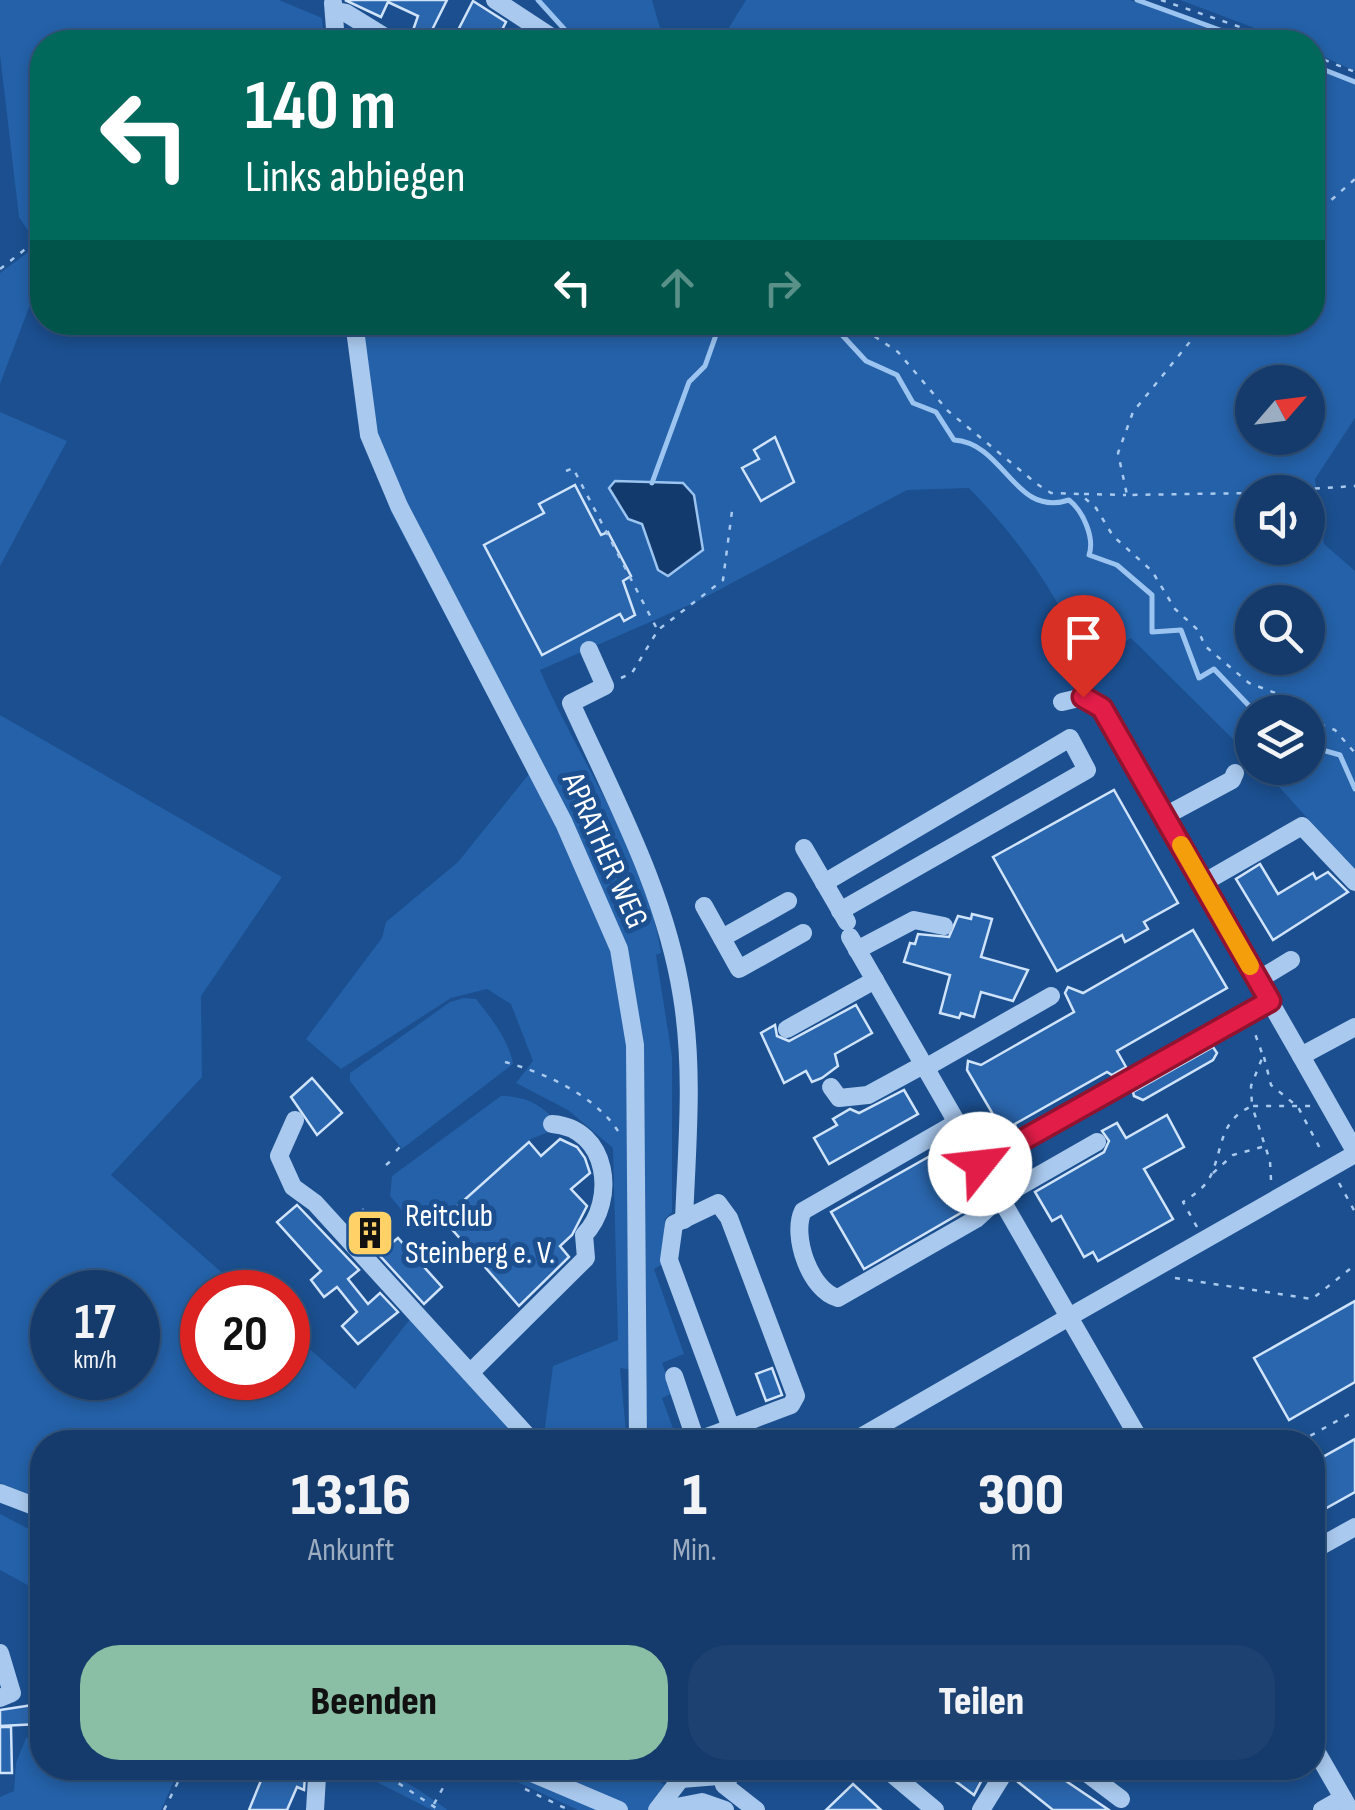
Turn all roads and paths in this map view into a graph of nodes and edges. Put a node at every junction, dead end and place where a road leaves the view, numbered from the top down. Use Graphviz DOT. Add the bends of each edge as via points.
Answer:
graph roads {
  1 [pos="494,0"];
  2 [pos="1161,0"];
  3 [pos="333,6"];
  4 [pos="374,30"];
  5 [pos="540,30"];
  6 [pos="1249,30"];
  7 [pos="1325,59"];
  8 [pos="1355,72"];
  9 [pos="1355,178"];
  10 [pos="1325,205"];
  11 [pos="30,245"];
  12 [pos="0,269"];
  13 [pos="355,335"];
  14 [pos="872,335"];
  15 [pos="1195,335"];
  16 [pos="566,471"];
  17 [pos="1355,486"];
  18 [pos="1325,488"];
  19 [pos="1235,493"];
  20 [pos="1080,494"];
  21 [pos="1128,495"];
  22 [pos="732,511"];
  23 [pos="658,630"];
  24 [pos="589,650"];
  25 [pos="605,686"];
  26 [pos="1279,695"];
  27 [pos="1062,702"];
  28 [pos="1325,726"];
  29 [pos="1355,753"];
  30 [pos="1235,773"];
  31 [pos="1165,816"];
  32 [pos="804,848"];
  33 [pos="824,882"];
  34 [pos="1355,882"];
  35 [pos="1203,883"];
  36 [pos="788,901"];
  37 [pos="704,906"];
  38 [pos="944,926"];
  39 [pos="849,930"];
  40 [pos="803,933"];
  41 [pos="722,938"];
  42 [pos="1291,960"];
  43 [pos="875,980"];
  44 [pos="1258,980"];
  45 [pos="1052,996"];
  46 [pos="1270,1001"];
  47 [pos="1246,1015"];
  48 [pos="1355,1027"];
  49 [pos="787,1029"];
  50 [pos="1264,1056"];
  51 [pos="1302,1056"];
  52 [pos="505,1062"];
  53 [pos="924,1066"];
  54 [pos="831,1087"];
  55 [pos="1326,1100"];
  56 [pos="1252,1106"];
  57 [pos="1298,1108"];
  58 [pos="295,1120"];
  59 [pos="956,1123"];
  60 [pos="552,1124"];
  61 [pos="622,1137"];
  62 [pos="1097,1142"];
  63 [pos="1264,1146"];
  64 [pos="1355,1153"];
  65 [pos="394,1158"];
  66 [pos="980,1164"];
  67 [pos="386,1165"];
  68 [pos="1331,1168"];
  69 [pos="1212,1174"];
  70 [pos="1000,1198"];
  71 [pos="1268,1205"];
  72 [pos="1355,1212"];
  73 [pos="684,1220"];
  74 [pos="1206,1241"];
  75 [pos="1355,1266"];
  76 [pos="1156,1268"];
  77 [pos="1069,1317"];
  78 [pos="470,1373"];
  79 [pos="674,1376"];
  80 [pos="1355,1411"];
  81 [pos="522,1430"];
  82 [pos="638,1430"];
  83 [pos="690,1430"];
  84 [pos="734,1430"];
  85 [pos="745,1430"];
  86 [pos="880,1430"];
  87 [pos="1135,1430"];
  88 [pos="1320,1430"];
  89 [pos="0,1493"];
  90 [pos="30,1504"];
  91 [pos="1355,1527"];
  92 [pos="1325,1544"];
  93 [pos="0,1653"];
  94 [pos="0,1698"];
  95 [pos="1325,1766"];
  96 [pos="179,1780"];
  97 [pos="318,1780"];
  98 [pos="386,1780"];
  99 [pos="447,1780"];
  100 [pos="548,1780"];
  101 [pos="680,1780"];
  102 [pos="727,1780"];
  103 [pos="899,1780"];
  104 [pos="999,1780"];
  105 [pos="1096,1780"];
  106 [pos="1120,1798"];
  107 [pos="1347,1804"];
  108 [pos="433,1806"];
  109 [pos="164,1810"];
  110 [pos="315,1810"];
  111 [pos="440,1810"];
  112 [pos="619,1810"];
  113 [pos="659,1810"];
  114 [pos="725,1810"];
  115 [pos="756,1810"];
  116 [pos="935,1810"];
  117 [pos="981,1810"];
  118 [pos="1322,1810"];
  1 -- 5 [label="street"];
  2 -- 6 [label="path"];
  3 -- 4 [label="street"];
  7 -- 8 [label="path"];
  9 -- 10 [label="path"];
  11 -- 12 [label="path"];
  13 -- 82 [label="street, APRATHER WEG" via="358,379 377,453 564,823 619,949 635,1045"];
  14 -- 20 [label="path" via="1037,484 1051,493"];
  15 -- 21 [label="path" via="1133,412 1118,453"];
  16 -- 23 [label="path" via="573,468"];
  17 -- 18 [label="path"];
  19 -- 21 [label="path"];
  20 -- 21 [label="path"];
  20 -- 26 [label="path" via="1152,571 1204,646 1249,683"];
  22 -- 23 [label="path" via="722,580"];
  23 -- 25 [label="path" via="632,674"];
  24 -- 25 [label="street"];
  25 -- 73 [label="street" via="572,703 657,896 682,994 690,1085"];
  27 -- 31 [label="street" via="1083,697 1102,708"];
  28 -- 29 [label="path"];
  30 -- 31 [label="street"];
  31 -- 35 [label="street"];
  32 -- 33 [label="street"];
  33 -- 39 [label="street"];
  33 -- 39 [label="street" via="1070,738 1087,770"];
  34 -- 35 [label="street" via="1302,826"];
  35 -- 44 [label="street"];
  36 -- 41 [label="street"];
  37 -- 41 [label="street"];
  38 -- 39 [label="street" via="914,920"];
  39 -- 43 [label="street"];
  40 -- 41 [label="street" via="740,969"];
  42 -- 44 [label="street"];
  43 -- 49 [label="street"];
  43 -- 53 [label="street"];
  44 -- 46 [label="street"];
  45 -- 53 [label="street"];
  46 -- 47 [label="street"];
  46 -- 51 [label="street"];
  47 -- 50 [label="path"];
  47 -- 66 [label="street"];
  48 -- 51 [label="street"];
  50 -- 56 [label="path" via="1251,1086"];
  50 -- 57 [label="path" via="1272,1085"];
  51 -- 55 [label="street"];
  52 -- 61 [label="path" via="592,1104"];
  53 -- 54 [label="street" via="868,1095 840,1098"];
  53 -- 59 [label="street"];
  55 -- 57 [label="path"];
  55 -- 64 [label="street"];
  56 -- 57 [label="path"];
  56 -- 63 [label="path"];
  56 -- 69 [label="path" via="1225,1130"];
  57 -- 68 [label="path"];
  58 -- 78 [label="street" via="279,1156 293,1187"];
  59 -- 66 [label="street"];
  59 -- 70 [label="street" via="803,1210 799,1230 816,1284 838,1298 976,1220"];
  60 -- 78 [label="street" via="578,1132 604,1170 601,1212 584,1236 586,1258"];
  62 -- 70 [label="street"];
  63 -- 69 [label="path" via="1232,1155"];
  63 -- 71 [label="path" via="1272,1174"];
  64 -- 68 [label="street"];
  65 -- 67 [label="path"];
  66 -- 70 [label="street"];
  68 -- 71 [label="street"];
  68 -- 72 [label="path"];
  69 -- 74 [label="path" via="1183,1202"];
  70 -- 77 [label="street"];
  71 -- 74 [label="street"];
  73 -- 84 [label="street" via="669,1234 669,1260"];
  73 -- 85 [label="street" via="703,1206 726,1208 796,1396 791,1406"];
  74 -- 76 [label="street"];
  75 -- 76 [label="path" via="1312,1299 1178,1280"];
  76 -- 77 [label="street"];
  77 -- 86 [label="street"];
  77 -- 87 [label="street"];
  78 -- 81 [label="street"];
  79 -- 83 [label="street"];
  80 -- 88 [label="path"];
  89 -- 90 [label="street"];
  91 -- 92 [label="street"];
  93 -- 94 [label="street" via="12,1693"];
  95 -- 107 [label="street"];
  96 -- 109 [label="path"];
  97 -- 110 [label="street"];
  98 -- 108 [label="path"];
  99 -- 108 [label="path"];
  100 -- 112 [label="street"];
  101 -- 113 [label="street"];
  102 -- 115 [label="street"];
  103 -- 116 [label="street"];
  104 -- 117 [label="street"];
  105 -- 106 [label="street"];
  107 -- 118 [label="street"];
  108 -- 111 [label="path"];
  113 -- 114 [label="street" via="702,1802"];
}
